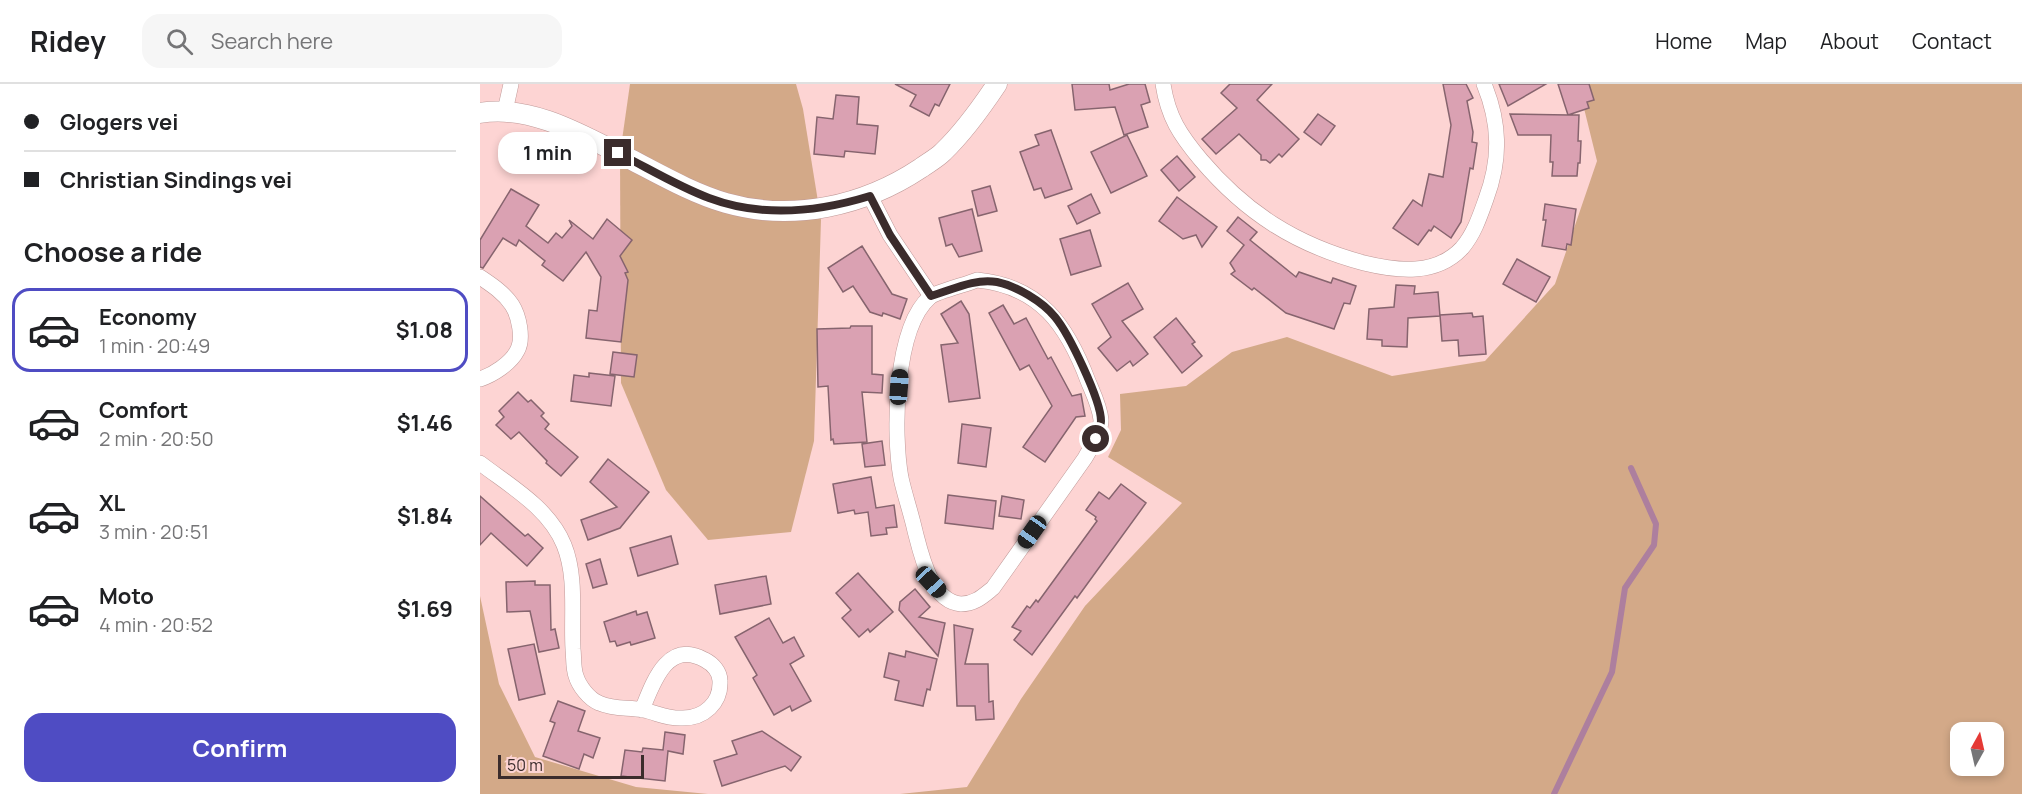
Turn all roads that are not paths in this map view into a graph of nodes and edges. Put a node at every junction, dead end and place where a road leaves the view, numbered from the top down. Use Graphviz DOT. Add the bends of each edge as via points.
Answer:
graph roads {
  1 [pos="511,84"];
  2 [pos="997,84"];
  3 [pos="1163,84"];
  4 [pos="1484,84"];
  5 [pos="505,111"];
  6 [pos="480,113"];
  7 [pos="870,196"];
  8 [pos="480,277"];
  9 [pos="931,296"];
  10 [pos="480,379"];
  11 [pos="480,463"];
  12 [pos="642,710"];
  1 -- 5 [label="street"];
  2 -- 7 [label="street" via="965,130 942,153 899,183"];
  3 -- 4 [label="street" via="1172,122 1185,140 1234,196 1258,215 1304,241 1350,259 1411,270 1450,257 1462,248 1478,224 1498,146 1494,114"];
  5 -- 6 [label="street"];
  5 -- 7 [label="street" via="548,121 681,186 728,204 757,210 803,210 838,206"];
  7 -- 9 [label="street" via="890,235"];
  8 -- 10 [label="street" via="511,302 520,332 519,349 506,364"];
  9 -- 9 [label="street" via="917,315 905,343 900,371 896,419 901,477 931,582 946,598 959,604 974,602 993,588 1085,458 1101,421 1080,358 1054,316 1027,293 998,282 977,280"];
  11 -- 12 [label="street" via="538,508 564,545 570,567 575,674 581,688 596,703"];
  12 -- 12 [label="street" via="668,719 692,718 706,712 718,696 720,679 713,665 686,654 670,658 657,674"];
}
